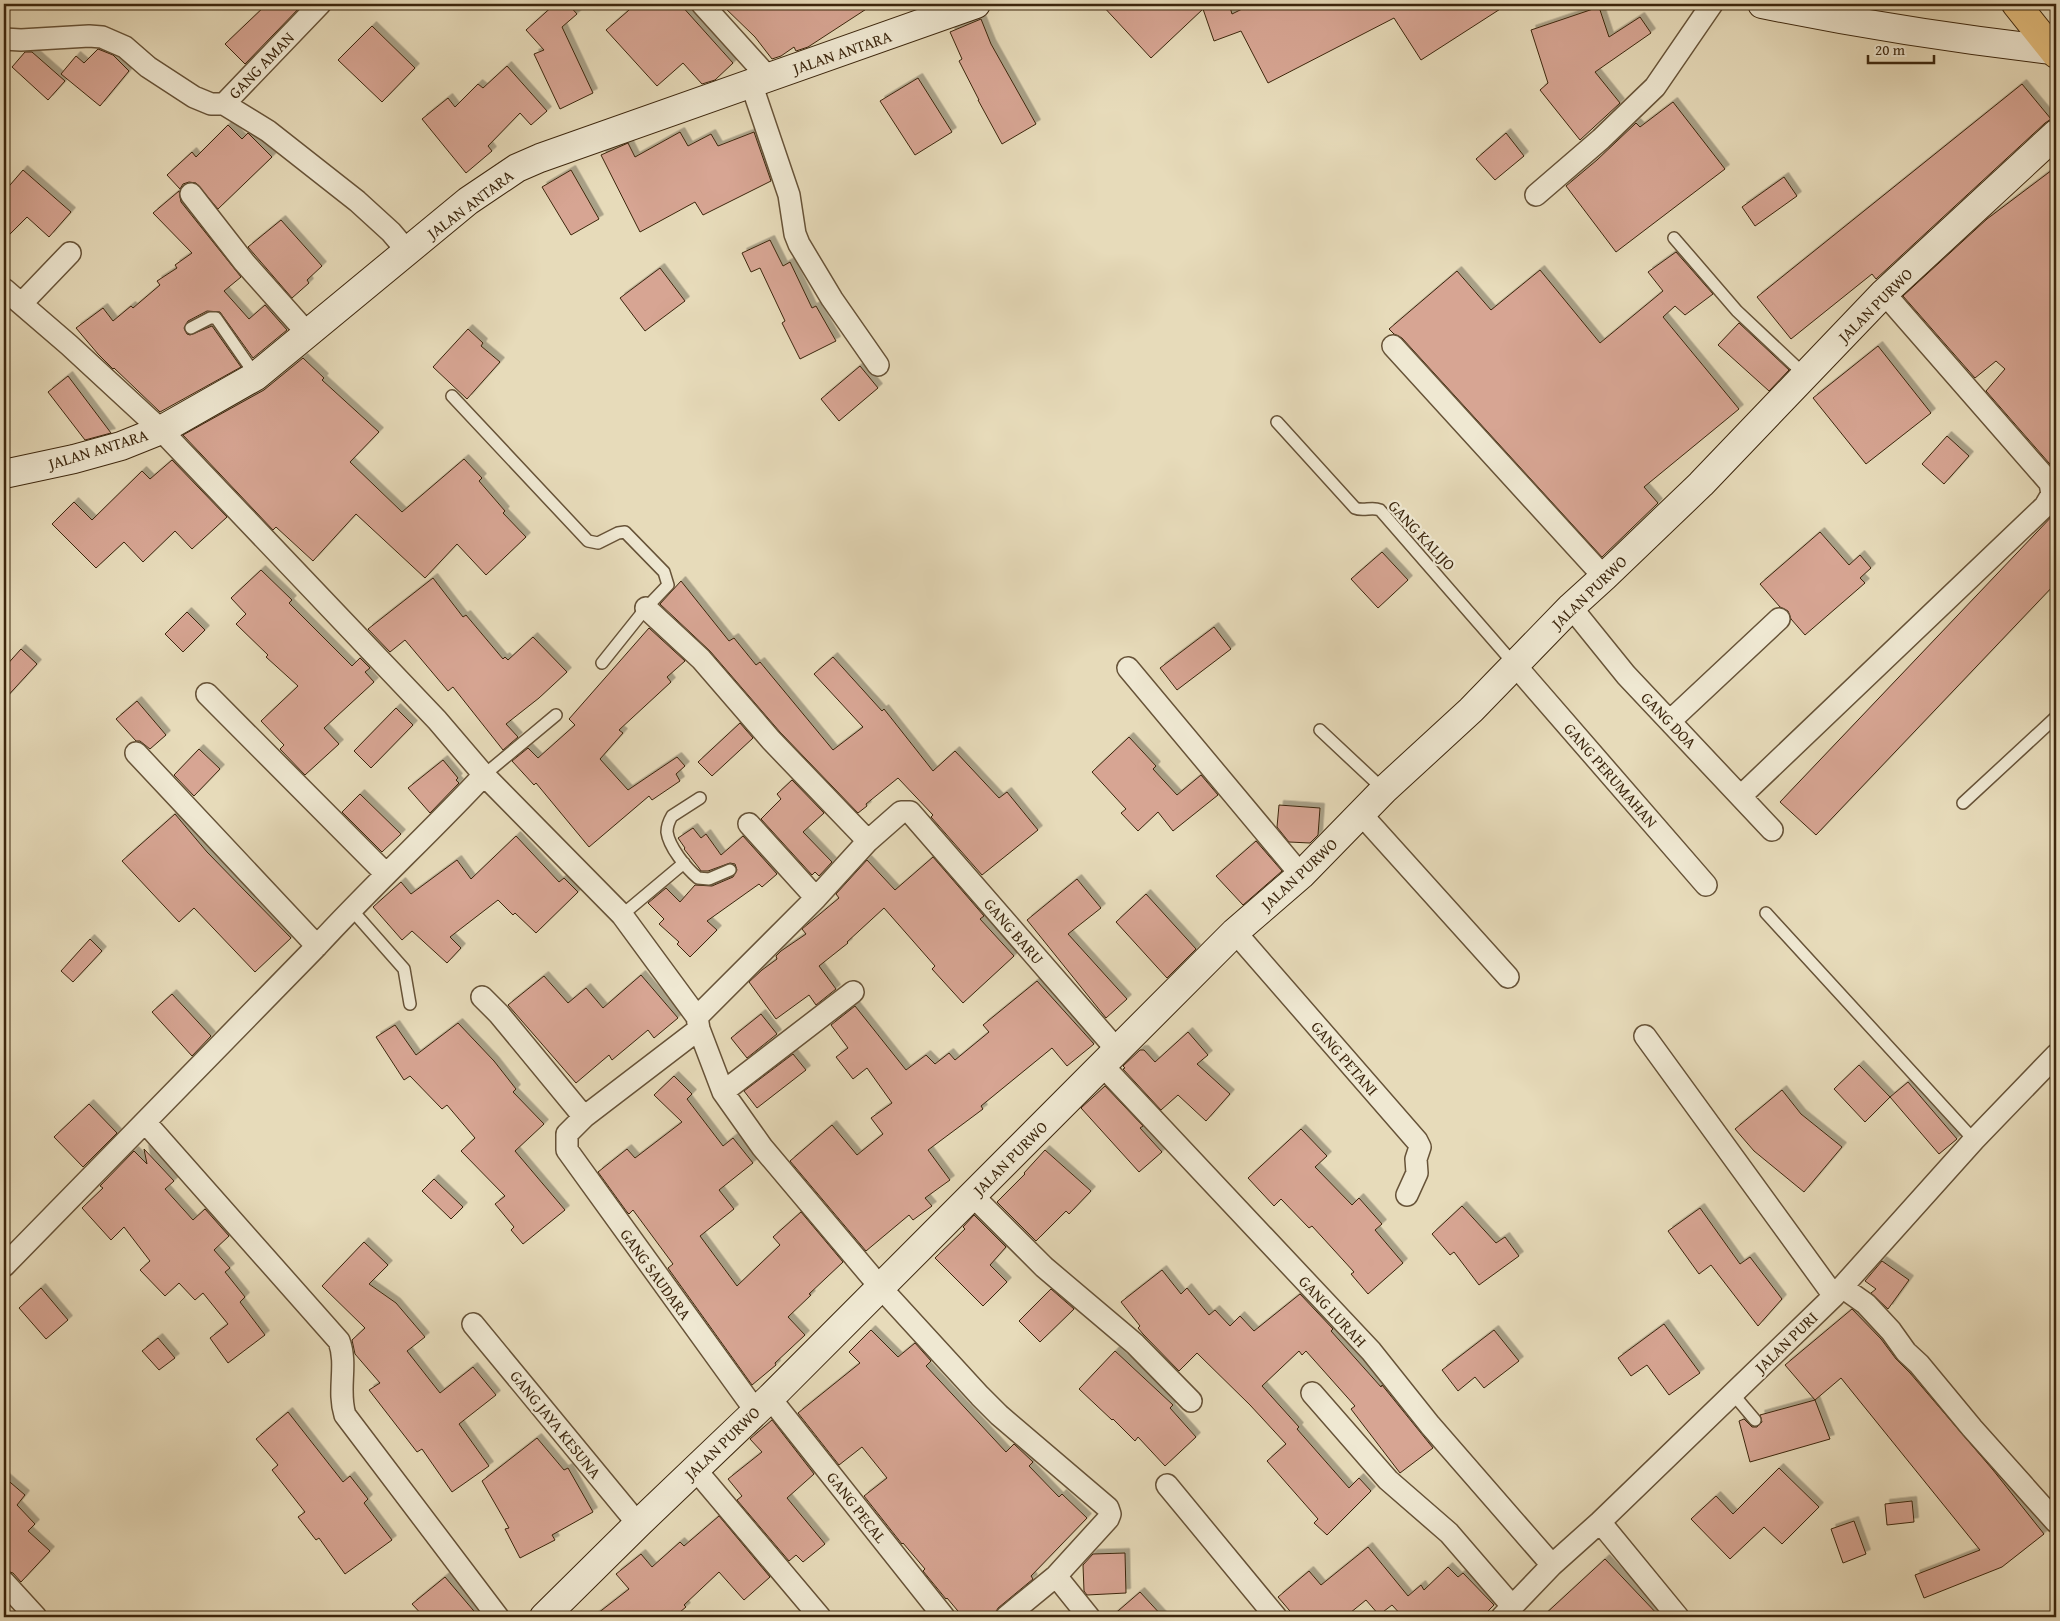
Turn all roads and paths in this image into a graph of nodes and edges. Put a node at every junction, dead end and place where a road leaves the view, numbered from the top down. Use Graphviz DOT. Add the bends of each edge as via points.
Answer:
graph roads {
  1 [pos="320,4"];
  2 [pos="702,4"];
  3 [pos="1712,4"];
  4 [pos="1762,4"];
  5 [pos="2016,4"];
  6 [pos="967,5"];
  7 [pos="4,39"];
  8 [pos="2054,52"];
  9 [pos="760,80"];
  10 [pos="224,104"];
  11 [pos="2056,134"];
  12 [pos="191,194"];
  13 [pos="1536,195"];
  14 [pos="1674,238"];
  15 [pos="408,252"];
  16 [pos="70,253"];
  17 [pos="4,289"];
  18 [pos="1884,293"];
  19 [pos="22,303"];
  20 [pos="191,328"];
  21 [pos="308,334"];
  22 [pos="1393,346"];
  23 [pos="878,365"];
  24 [pos="1805,375"];
  25 [pos="256,376"];
  26 [pos="452,396"];
  27 [pos="1277,422"];
  28 [pos="161,430"];
  29 [pos="4,474"];
  30 [pos="1604,577"];
  31 [pos="1571,606"];
  32 [pos="646,608"];
  33 [pos="1779,619"];
  34 [pos="602,663"];
  35 [pos="1515,665"];
  36 [pos="1128,668"];
  37 [pos="207,694"];
  38 [pos="556,715"];
  39 [pos="2056,717"];
  40 [pos="1670,721"];
  41 [pos="1320,730"];
  42 [pos="136,753"];
  43 [pos="484,775"];
  44 [pos="1384,790"];
  45 [pos="1741,796"];
  46 [pos="700,798"];
  47 [pos="1963,803"];
  48 [pos="1361,814"];
  49 [pos="750,824"];
  50 [pos="1772,830"];
  51 [pos="868,841"];
  52 [pos="684,864"];
  53 [pos="730,870"];
  54 [pos="386,874"];
  55 [pos="1301,874"];
  56 [pos="1706,886"];
  57 [pos="816,898"];
  58 [pos="351,909"];
  59 [pos="1766,913"];
  60 [pos="622,915"];
  61 [pos="1235,932"];
  62 [pos="317,946"];
  63 [pos="1508,977"];
  64 [pos="853,992"];
  65 [pos="482,998"];
  66 [pos="410,1004"];
  67 [pos="698,1023"];
  68 [pos="1645,1036"];
  69 [pos="2056,1055"];
  70 [pos="1111,1058"];
  71 [pos="723,1092"];
  72 [pos="584,1117"];
  73 [pos="144,1122"];
  74 [pos="1974,1140"];
  75 [pos="972,1195"];
  76 [pos="1407,1196"];
  77 [pos="4,1266"];
  78 [pos="881,1288"];
  79 [pos="1838,1291"];
  80 [pos="474,1324"];
  81 [pos="1312,1393"];
  82 [pos="1733,1394"];
  83 [pos="1191,1402"];
  84 [pos="763,1404"];
  85 [pos="1755,1420"];
  86 [pos="695,1469"];
  87 [pos="1167,1485"];
  88 [pos="1600,1522"];
  89 [pos="2056,1522"];
  90 [pos="638,1524"];
  91 [pos="1552,1565"];
  92 [pos="1056,1576"];
  93 [pos="4,1582"];
  94 [pos="1507,1612"];
  95 [pos="554,1614"];
  96 [pos="36,1617"];
  97 [pos="498,1617"];
  98 [pos="820,1617"];
  99 [pos="944,1617"];
  100 [pos="1006,1617"];
  101 [pos="1089,1617"];
  102 [pos="1276,1617"];
  103 [pos="1678,1617"];
  1 -- 10 [label="street, GANG AMAN"];
  2 -- 9 [label="street"];
  3 -- 13 [label="street" via="1655,87"];
  4 -- 8 [label="street" via="1845,22"];
  5 -- 8 [label="highway"];
  6 -- 9 [label="street, JALAN ANTARA"];
  7 -- 10 [label="street" via="102,37 125,47 194,98 211,104"];
  9 -- 15 [label="street, JALAN ANTARA" via="517,168 468,201"];
  9 -- 23 [label="street" via="799,244"];
  10 -- 15 [label="street" via="268,131 357,201"];
  11 -- 18 [label="street, JALAN PURWO"];
  12 -- 21 [label="street" via="244,262"];
  14 -- 24 [label="lane" via="1737,311"];
  15 -- 21 [label="street, JALAN ANTARA"];
  16 -- 19 [label="street"];
  17 -- 19 [label="street"];
  18 -- 24 [label="street, JALAN PURWO"];
  18 -- 45 [label="street" via="2050,483 2051,498"];
  19 -- 28 [label="street"];
  20 -- 25 [label="lane" via="216,318"];
  21 -- 25 [label="street, JALAN ANTARA"];
  22 -- 30 [label="street"];
  24 -- 30 [label="street, JALAN PURWO" via="1701,484"];
  25 -- 28 [label="street, JALAN ANTARA"];
  26 -- 32 [label="lane" via="588,541 598,543 625,532 658,565 667,577 668,585"];
  27 -- 35 [label="lane, GANG KALIJO" via="1355,508 1380,510"];
  28 -- 29 [label="street, JALAN ANTARA" via="74,460"];
  28 -- 43 [label="street" via="437,720"];
  30 -- 31 [label="street, JALAN PURWO"];
  31 -- 35 [label="street, JALAN PURWO"];
  31 -- 40 [label="street, GANG DOA" via="1626,675"];
  32 -- 34 [label="lane"];
  32 -- 51 [label="street" via="701,659 771,740"];
  33 -- 40 [label="street"];
  35 -- 44 [label="street, JALAN PURWO"];
  35 -- 56 [label="street, GANG PERUMAHAN"];
  36 -- 55 [label="street"];
  37 -- 54 [label="street"];
  38 -- 43 [label="lane"];
  39 -- 47 [label="lane"];
  40 -- 45 [label="street, GANG DOA"];
  41 -- 44 [label="lane"];
  42 -- 62 [label="street"];
  43 -- 54 [label="street"];
  43 -- 60 [label="street"];
  44 -- 48 [label="street, JALAN PURWO"];
  45 -- 50 [label="street, GANG DOA"];
  46 -- 52 [label="lane" via="672,816 668,825 671,843"];
  48 -- 55 [label="street, JALAN PURWO"];
  48 -- 63 [label="street"];
  49 -- 57 [label="street"];
  51 -- 57 [label="street"];
  51 -- 70 [label="street, GANG BARU" via="902,812 910,812"];
  52 -- 53 [label="lane" via="703,879"];
  52 -- 60 [label="lane"];
  54 -- 58 [label="street"];
  55 -- 61 [label="street, JALAN PURWO"];
  57 -- 67 [label="street"];
  58 -- 62 [label="street"];
  58 -- 66 [label="lane" via="404,970"];
  59 -- 74 [label="lane"];
  60 -- 67 [label="street"];
  61 -- 70 [label="street, JALAN PURWO"];
  61 -- 76 [label="street, GANG PETANI" via="1418,1141 1417,1173"];
  62 -- 73 [label="street"];
  64 -- 71 [label="street"];
  65 -- 72 [label="street"];
  67 -- 71 [label="street"];
  67 -- 72 [label="street"];
  68 -- 79 [label="street"];
  69 -- 74 [label="street, JALAN PURI"];
  70 -- 75 [label="street, JALAN PURWO"];
  70 -- 91 [label="street, GANG LURAH" via="1371,1351 1430,1425"];
  71 -- 78 [label="street" via="762,1147"];
  72 -- 84 [label="street, GANG SAUDARA" via="567,1134 567,1150"];
  73 -- 77 [label="street"];
  73 -- 97 [label="street" via="339,1341 344,1356 341,1396 345,1415"];
  74 -- 79 [label="street, JALAN PURI"];
  75 -- 78 [label="street, JALAN PURWO"];
  75 -- 83 [label="street" via="1044,1267 1135,1344"];
  78 -- 84 [label="street, JALAN PURWO"];
  78 -- 92 [label="street" via="999,1415 1108,1508 1108,1519"];
  79 -- 82 [label="street, JALAN PURI"];
  79 -- 89 [label="street" via="1866,1304"];
  80 -- 90 [label="street, GANG JAYA KESUNA"];
  81 -- 94 [label="street" via="1388,1480 1449,1533"];
  82 -- 85 [label="lane"];
  82 -- 88 [label="street, JALAN PURI"];
  84 -- 86 [label="street, JALAN PURWO"];
  84 -- 99 [label="street, GANG PECAL"];
  86 -- 90 [label="street, JALAN PURWO"];
  86 -- 98 [label="street"];
  87 -- 102 [label="street"];
  88 -- 91 [label="street, JALAN PURI"];
  88 -- 103 [label="street"];
  90 -- 95 [label="street, JALAN PURWO"];
  91 -- 94 [label="street, JALAN PURI"];
  92 -- 100 [label="street"];
  92 -- 101 [label="street"];
  93 -- 96 [label="street"];
}
